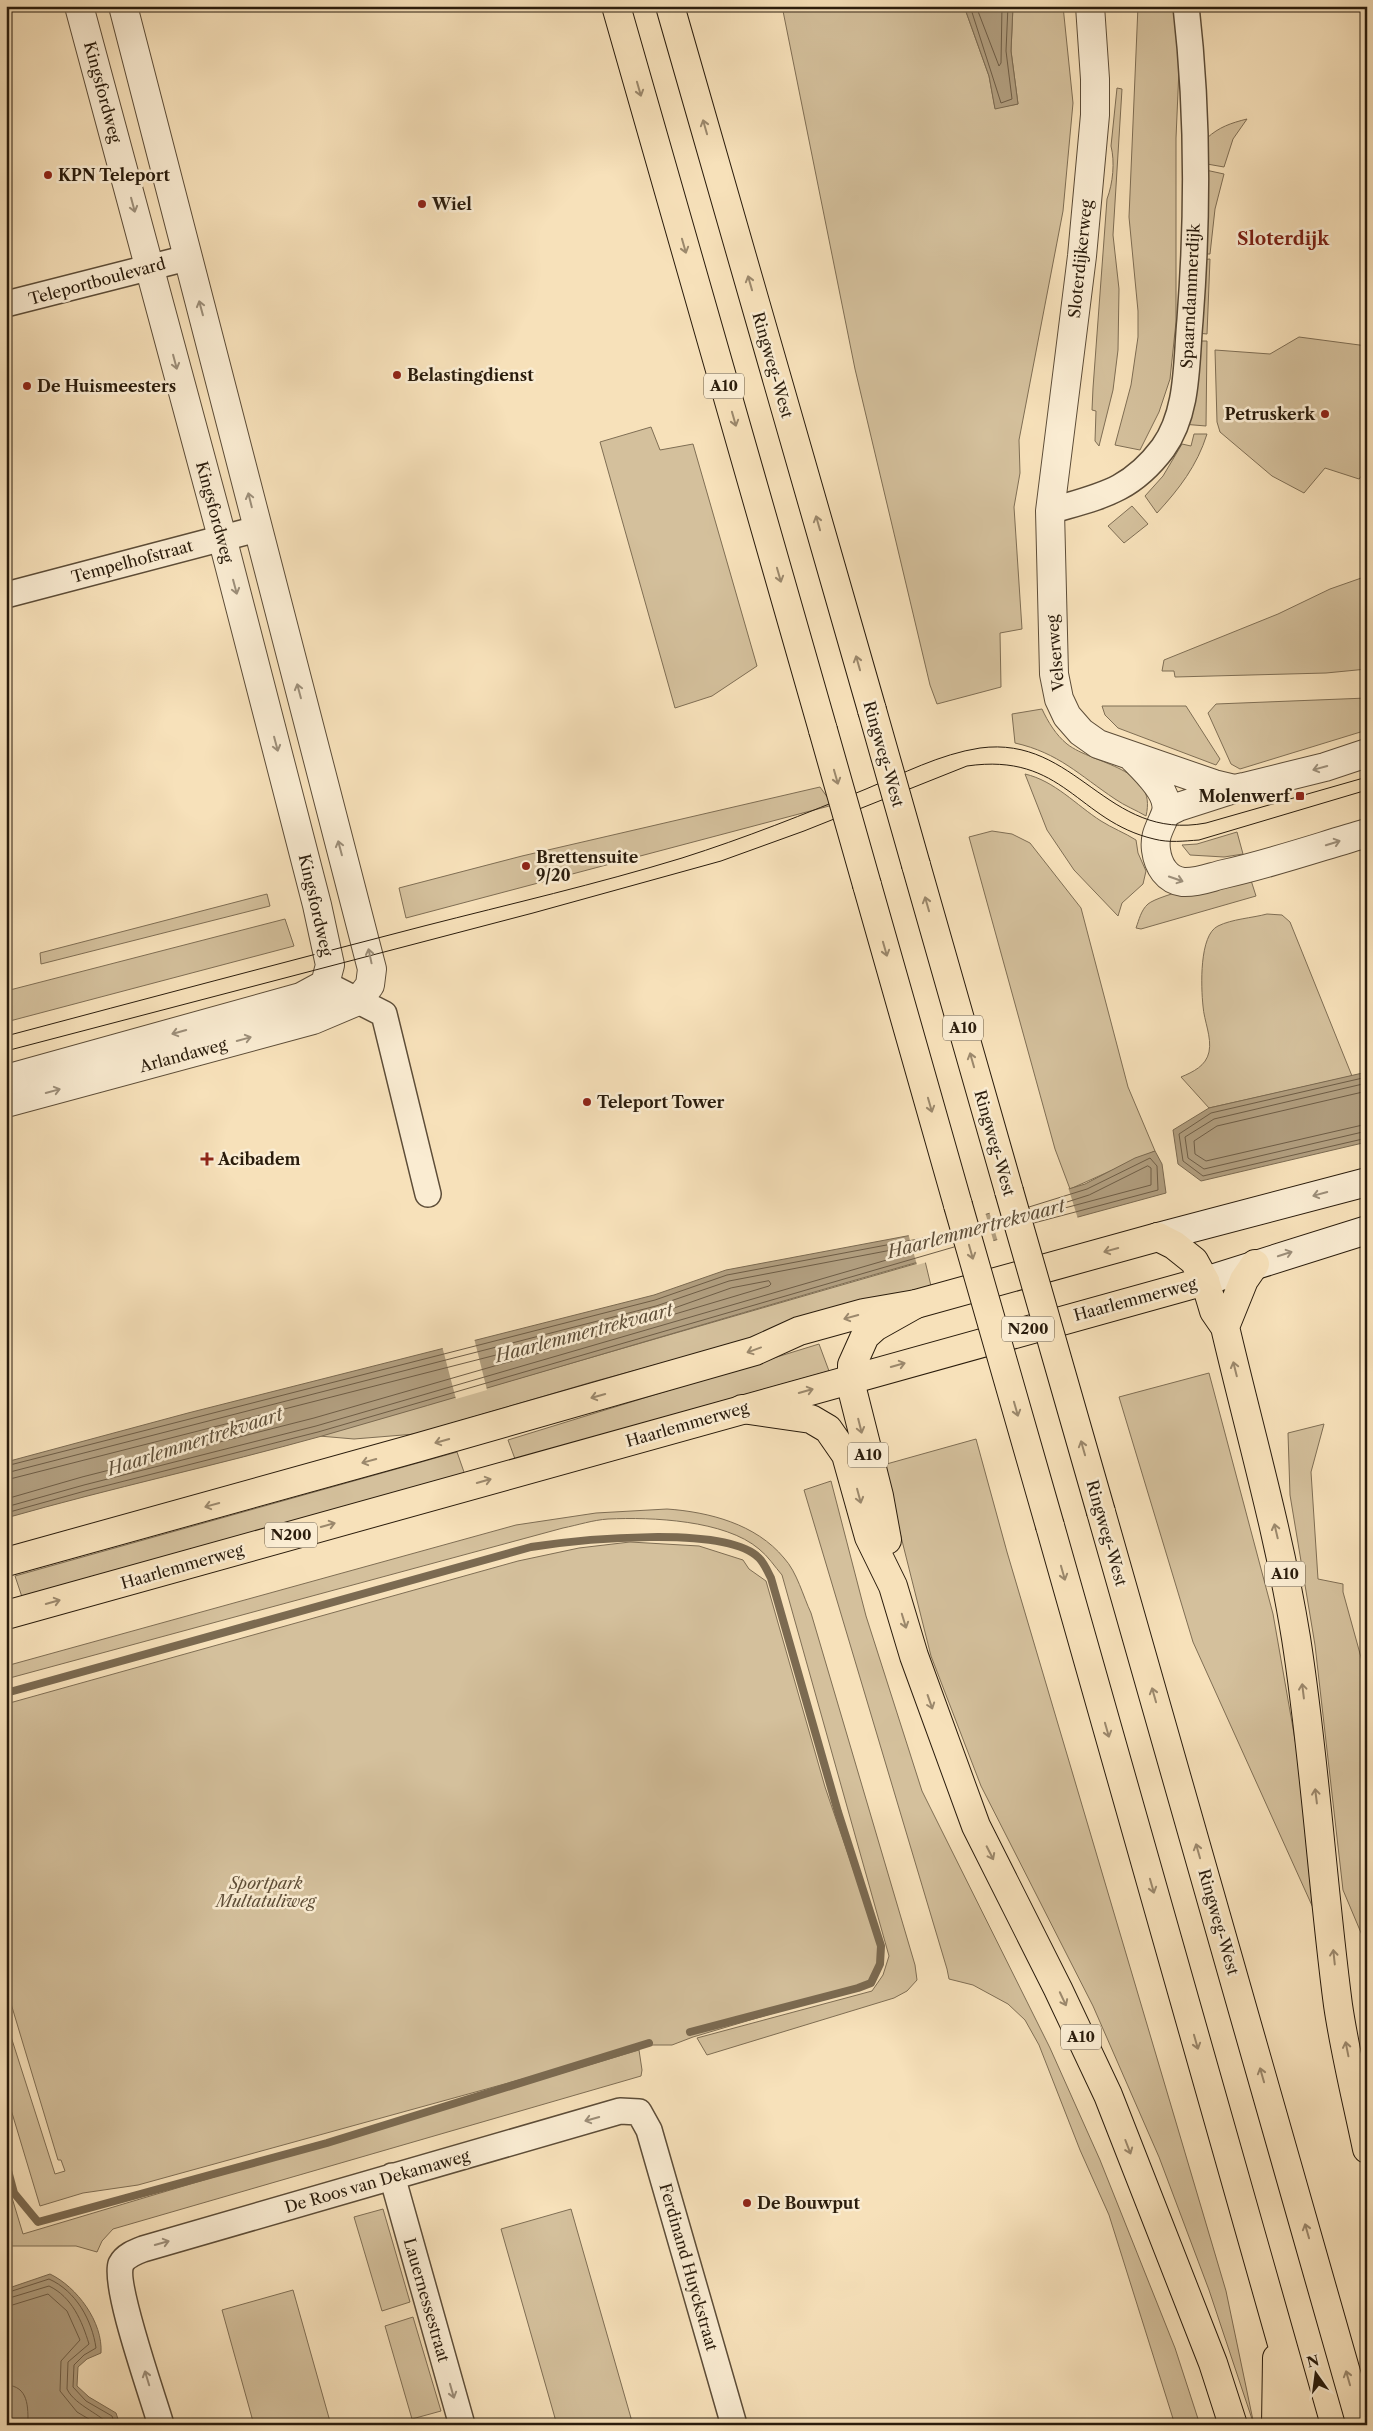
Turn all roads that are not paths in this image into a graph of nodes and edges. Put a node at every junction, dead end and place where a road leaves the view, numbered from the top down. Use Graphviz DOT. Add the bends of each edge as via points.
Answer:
graph roads {
  1 [pos="80,6"];
  2 [pos="123,6"];
  3 [pos="616,6"];
  4 [pos="670,6"];
  5 [pos="1090,6"];
  6 [pos="1186,6"];
  7 [pos="187,258"];
  8 [pos="150,267"];
  9 [pos="6,304"];
  10 [pos="1050,510"];
  11 [pos="257,529"];
  12 [pos="222,537"];
  13 [pos="6,594"];
  14 [pos="1367,753"];
  15 [pos="1132,756"];
  16 [pos="1235,789"];
  17 [pos="1166,813"];
  18 [pos="1367,833"];
  19 [pos="325,984"];
  20 [pos="358,1000"];
  21 [pos="6,1079"];
  22 [pos="6,1103"];
  23 [pos="1367,1182"];
  24 [pos="428,1194"];
  25 [pos="1367,1230"];
  26 [pos="1158,1237"];
  27 [pos="1255,1264"];
  28 [pos="1205,1281"];
  29 [pos="916,1304"];
  30 [pos="1225,1326"];
  31 [pos="851,1378"];
  32 [pos="742,1409"];
  33 [pos="6,1562"];
  34 [pos="893,1586"];
  35 [pos="6,1615"];
  36 [pos="639,2112"];
  37 [pos="1367,2149"];
  38 [pos="392,2176"];
  39 [pos="1320,2278"];
  40 [pos="1277,2326"];
  41 [pos="1367,2372"];
  42 [pos="161,2425"];
  43 [pos="462,2425"];
  44 [pos="734,2425"];
  45 [pos="1233,2425"];
  46 [pos="1276,2425"];
  47 [pos="1305,2425"];
  48 [pos="1361,2425"];
  1 -- 8 [label="street, Kingsfordweg, one-way"];
  2 -- 7 [label="street"];
  3 -- 40 [label="main road, A10, one-way, bridge"];
  39 -- 4 [label="main road, Ringweg-West / A10, one-way, bridge"];
  5 -- 10 [label="street, Sloterdijkerweg" via="1094,115 1082,256"];
  6 -- 10 [label="street, Spaarndammerdijk" via="1192,62 1196,167 1193,282 1188,364 1175,426 1147,467 1124,487"];
  7 -- 8 [label="street, Teleportboulevard"];
  11 -- 7 [label="street, one-way"];
  8 -- 9 [label="street, Teleportboulevard"];
  8 -- 12 [label="street, Kingsfordweg, one-way"];
  10 -- 15 [label="street, Velserweg" via="1054,674 1059,699 1067,716 1081,732 1098,744"];
  11 -- 12 [label="street, Tempelhofstraat"];
  20 -- 11 [label="street, one-way" via="370,985 370,956"];
  12 -- 13 [label="street, Tempelhofstraat"];
  12 -- 19 [label="street, Kingsfordweg, one-way" via="328,952 330,965"];
  14 -- 16 [label="street, one-way"];
  15 -- 16 [label="street"];
  15 -- 17 [label="street" via="1158,784"];
  16 -- 17 [label="street" via="1178,806"];
  17 -- 18 [label="street, one-way" via="1157,832 1156,852 1160,865 1170,878 1183,882 1258,866"];
  19 -- 20 [label="street"];
  19 -- 21 [label="street, Arlandaweg, one-way" via="300,997"];
  22 -- 20 [label="street, Arlandaweg, one-way" via="313,1020"];
  20 -- 24 [label="street" via="384,1014"];
  23 -- 26 [label="street, one-way"];
  27 -- 25 [label="street, Haarlemmerweg, one-way"];
  26 -- 28 [label="main road, A10" via="1194,1261"];
  26 -- 29 [label="main road, one-way"];
  27 -- 28 [label="street, Haarlemmerweg / N200"];
  27 -- 30 [label="main road" via="1244,1280"];
  28 -- 30 [label="main road, A10" via="1214,1311"];
  31 -- 28 [label="main road, Haarlemmerweg / N200, one-way"];
  29 -- 31 [label="main road, A10" via="865,1336 856,1353"];
  29 -- 33 [label="main road, one-way" via="864,1313 799,1331 755,1351"];
  37 -- 30 [label="main road, A10, one-way" via="1338,2006 1320,1825 1284,1569"];
  32 -- 31 [label="main road, Haarlemmerweg / N200, one-way"];
  31 -- 34 [label="main road, A10, one-way" via="881,1505"];
  32 -- 34 [label="main road, A10, one-way" via="811,1419 834,1435 852,1470 869,1537"];
  35 -- 32 [label="main road, Haarlemmerweg / N200, one-way"];
  34 -- 45 [label="main road, A10, one-way" via="921,1675 976,1826 1108,2095 1213,2363"];
  36 -- 38 [label="street, De Roos van Dekamaweg, one-way" via="620,2111"];
  36 -- 44 [label="street, Ferdinand Huyckstraat" via="649,2130"];
  42 -- 38 [label="street, De Roos van Dekamaweg, one-way" via="122,2292 121,2266 125,2258 142,2249"];
  38 -- 43 [label="street, Lauernessestraat, one-way"];
  39 -- 41 [label="main road, A10"];
  48 -- 39 [label="main road, Ringweg-West / A10, one-way"];
  40 -- 46 [label="main road, A10"];
  40 -- 47 [label="main road, A10"];
}
